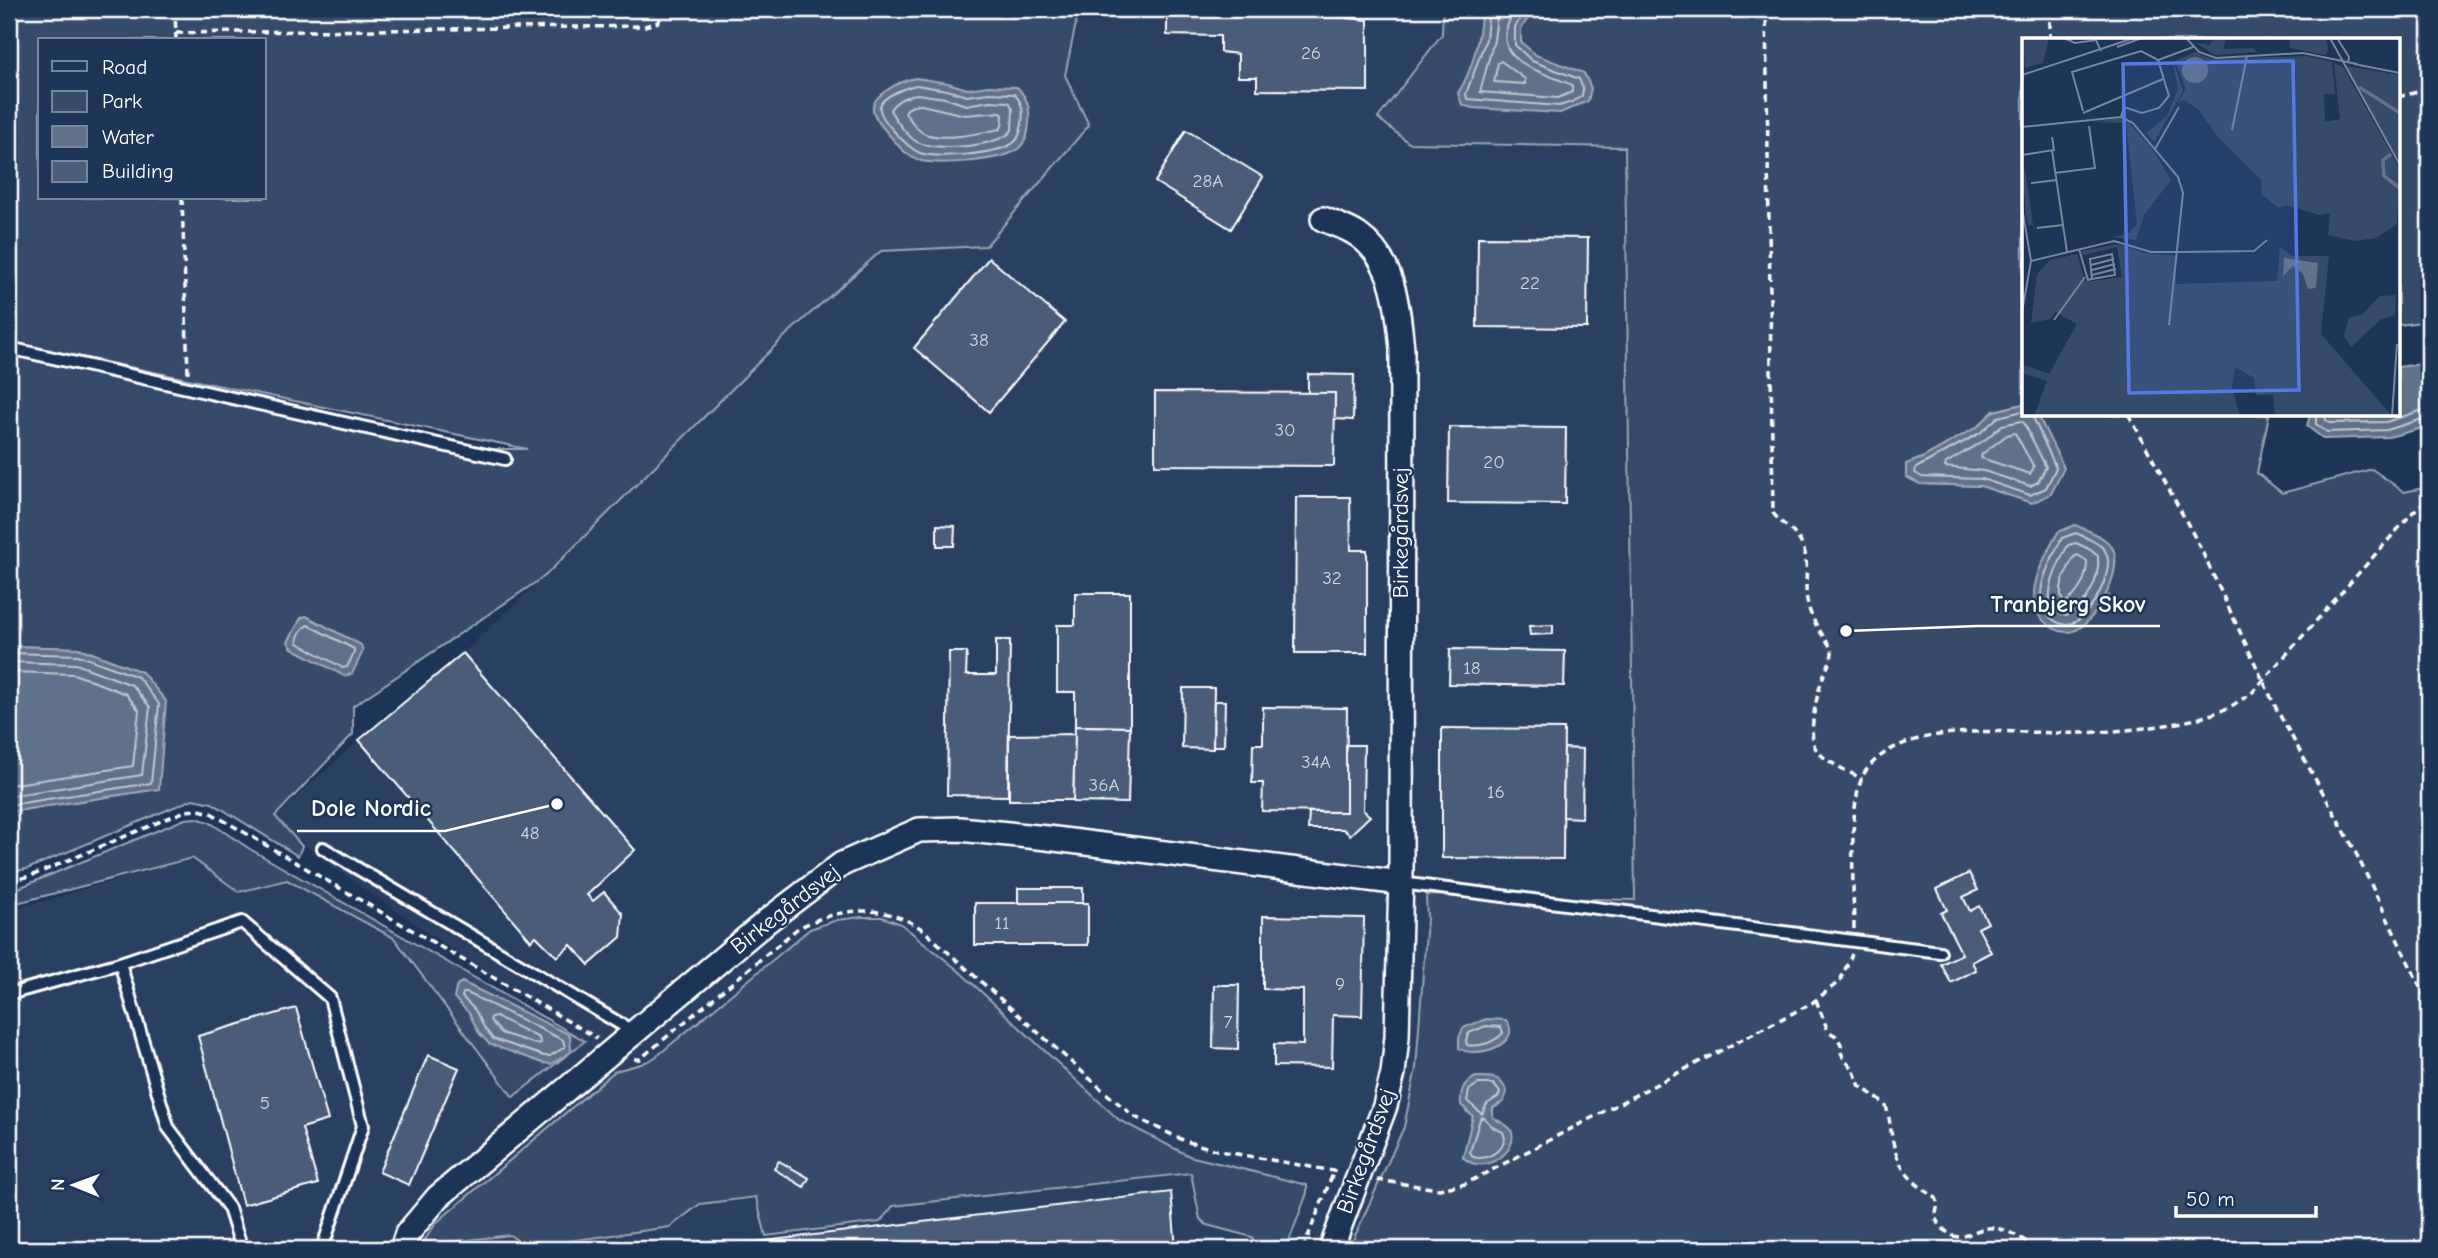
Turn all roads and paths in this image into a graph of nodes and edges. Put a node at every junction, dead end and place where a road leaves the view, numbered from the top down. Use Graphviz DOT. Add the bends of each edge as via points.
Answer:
graph roads {
  1 [pos="175,9"];
  2 [pos="667,9"];
  3 [pos="1766,9"];
  4 [pos="2050,9"];
  5 [pos="176,33"];
  6 [pos="176,38"];
  7 [pos="2050,38"];
  8 [pos="2429,89"];
  9 [pos="2400,96"];
  10 [pos="182,200"];
  11 [pos="1323,219"];
  12 [pos="9,348"];
  13 [pos="189,389"];
  14 [pos="2130,416"];
  15 [pos="505,459"];
  16 [pos="2429,498"];
  17 [pos="2263,680"];
  18 [pos="1862,779"];
  19 [pos="323,848"];
  20 [pos="9,881"];
  21 [pos="1401,883"];
  22 [pos="1855,939"];
  23 [pos="1940,952"];
  24 [pos="120,963"];
  25 [pos="9,994"];
  26 [pos="1816,1000"];
  27 [pos="2429,1005"];
  28 [pos="634,1032"];
  29 [pos="614,1048"];
  30 [pos="1334,1171"];
  31 [pos="1359,1174"];
  32 [pos="242,1249"];
  33 [pos="322,1249"];
  34 [pos="402,1249"];
  35 [pos="1303,1249"];
  36 [pos="1331,1249"];
  37 [pos="2040,1249"];
  1 -- 5 [label="path"];
  2 -- 5 [label="path" via="658,22 645,26"];
  3 -- 18 [label="path" via="1773,513 1803,546 1811,617 1832,649 1815,699 1816,749"];
  4 -- 7 [label="path"];
  5 -- 6 [label="path"];
  8 -- 9 [label="path"];
  10 -- 13 [label="path"];
  11 -- 21 [label="street, Birkegårdsvej" via="1358,234 1379,255 1399,314"];
  12 -- 13 [label="lane"];
  13 -- 15 [label="lane"];
  14 -- 17 [label="path" via="2198,543"];
  16 -- 17 [label="path"];
  17 -- 18 [label="path" via="2223,710 2176,723 2083,733 1960,732 1910,741 1884,753"];
  17 -- 27 [label="path" via="2352,845"];
  18 -- 22 [label="path" via="1853,843"];
  19 -- 28 [label="lane"];
  20 -- 29 [label="path" via="185,811 211,813"];
  21 -- 22 [label="lane"];
  21 -- 28 [label="street, Birkegårdsvej" via="1035,837 919,830 842,864"];
  21 -- 31 [label="street, Birkegårdsvej" via="1394,1073"];
  22 -- 23 [label="lane"];
  22 -- 26 [label="path" via="1840,981"];
  24 -- 25 [label="lane"];
  24 -- 32 [label="lane" via="168,1127 229,1208"];
  24 -- 33 [label="lane" via="242,922 330,998 363,1126"];
  26 -- 31 [label="path" via="1465,1184 1424,1187"];
  26 -- 37 [label="path" via="1860,1086 1885,1104 1901,1164 1912,1182 1936,1198 1935,1218 1948,1238 1963,1240 1999,1229"];
  28 -- 29 [label="street, Birkegårdsvej"];
  29 -- 30 [label="path" via="640,1059 808,924 845,912 879,911 922,929 1146,1124 1185,1142 1220,1151"];
  29 -- 34 [label="street, Birkegårdsvej" via="438,1197 407,1234"];
  30 -- 31 [label="path"];
  30 -- 35 [label="path"];
  31 -- 36 [label="street, Birkegårdsvej"];
}
